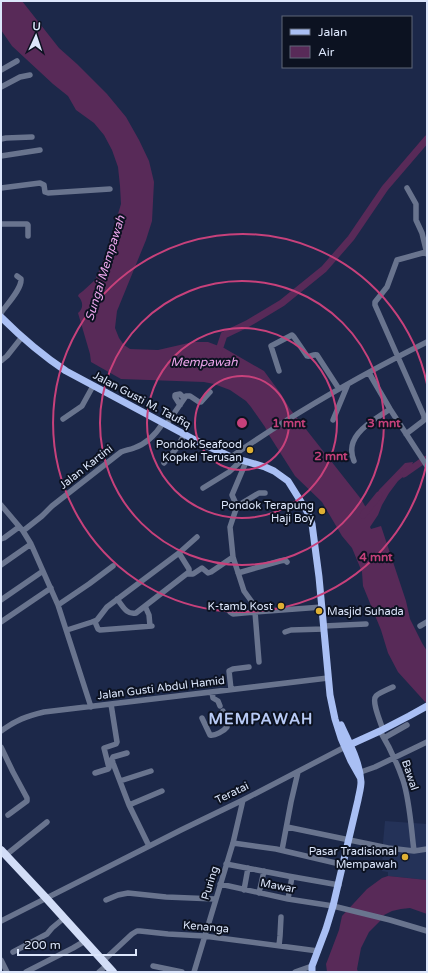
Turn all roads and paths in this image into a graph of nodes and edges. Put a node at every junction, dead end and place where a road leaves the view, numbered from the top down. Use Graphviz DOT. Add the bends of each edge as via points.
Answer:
graph roads {
  1 [pos="16,61"];
  2 [pos="1,70"];
  3 [pos="30,75"];
  4 [pos="1,87"];
  5 [pos="32,137"];
  6 [pos="1,139"];
  7 [pos="40,150"];
  8 [pos="1,156"];
  9 [pos="1,188"];
  10 [pos="407,188"];
  11 [pos="110,189"];
  12 [pos="1,224"];
  13 [pos="28,236"];
  14 [pos="427,253"];
  15 [pos="17,276"];
  16 [pos="1,313"];
  17 [pos="1,317"];
  18 [pos="22,337"];
  19 [pos="427,342"];
  20 [pos="398,357"];
  21 [pos="1,361"];
  22 [pos="279,371"];
  23 [pos="369,373"];
  24 [pos="348,383"];
  25 [pos="93,386"];
  26 [pos="339,389"];
  27 [pos="210,392"];
  28 [pos="184,398"];
  29 [pos="180,405"];
  30 [pos="390,409"];
  31 [pos="63,420"];
  32 [pos="333,420"];
  33 [pos="165,424"];
  34 [pos="406,434"];
  35 [pos="184,435"];
  36 [pos="231,457"];
  37 [pos="244,461"];
  38 [pos="354,461"];
  39 [pos="164,463"];
  40 [pos="427,466"];
  41 [pos="203,488"];
  42 [pos="265,493"];
  43 [pos="1,505"];
  44 [pos="237,506"];
  45 [pos="21,529"];
  46 [pos="197,537"];
  47 [pos="1,539"];
  48 [pos="30,544"];
  49 [pos="178,554"];
  50 [pos="233,557"];
  51 [pos="287,562"];
  52 [pos="1,565"];
  53 [pos="113,566"];
  54 [pos="43,571"];
  55 [pos="238,573"];
  56 [pos="188,574"];
  57 [pos="51,588"];
  58 [pos="117,599"];
  59 [pos="1,600"];
  60 [pos="58,604"];
  61 [pos="145,606"];
  62 [pos="230,607"];
  63 [pos="322,607"];
  64 [pos="254,612"];
  65 [pos="1,622"];
  66 [pos="95,622"];
  67 [pos="427,622"];
  68 [pos="366,624"];
  69 [pos="420,626"];
  70 [pos="324,627"];
  71 [pos="67,630"];
  72 [pos="285,632"];
  73 [pos="259,662"];
  74 [pos="249,667"];
  75 [pos="328,678"];
  76 [pos="393,687"];
  77 [pos="231,689"];
  78 [pos="212,692"];
  79 [pos="111,704"];
  80 [pos="427,706"];
  81 [pos="91,707"];
  82 [pos="202,718"];
  83 [pos="407,725"];
  84 [pos="1,730"];
  85 [pos="382,733"];
  86 [pos="427,742"];
  87 [pos="348,745"];
  88 [pos="1,747"];
  89 [pos="127,753"];
  90 [pos="394,758"];
  91 [pos="151,771"];
  92 [pos="298,772"];
  93 [pos="95,774"];
  94 [pos="359,774"];
  95 [pos="120,781"];
  96 [pos="162,791"];
  97 [pos="243,800"];
  98 [pos="129,805"];
  99 [pos="8,815"];
  100 [pos="47,822"];
  101 [pos="287,827"];
  102 [pos="349,840"];
  103 [pos="233,843"];
  104 [pos="149,846"];
  105 [pos="427,849"];
  106 [pos="282,850"];
  107 [pos="414,851"];
  108 [pos="3,852"];
  109 [pos="226,864"];
  110 [pos="344,865"];
  111 [pos="248,868"];
  112 [pos="264,871"];
  113 [pos="292,877"];
  114 [pos="220,884"];
  115 [pos="339,884"];
  116 [pos="244,890"];
  117 [pos="259,893"];
  118 [pos="46,898"];
  119 [pos="288,898"];
  120 [pos="215,899"];
  121 [pos="106,900"];
  122 [pos="333,906"];
  123 [pos="281,917"];
  124 [pos="64,918"];
  125 [pos="1,921"];
  126 [pos="427,931"];
  127 [pos="204,936"];
  128 [pos="85,941"];
  129 [pos="279,946"];
  130 [pos="318,951"];
  131 [pos="13,952"];
  132 [pos="1,960"];
  133 [pos="105,963"];
  134 [pos="153,966"];
  135 [pos="312,969"];
  136 [pos="8,972"];
  137 [pos="26,972"];
  138 [pos="99,972"];
  139 [pos="113,972"];
  140 [pos="182,972"];
  141 [pos="194,972"];
  142 [pos="295,972"];
  1 -- 2 [label="street"];
  3 -- 4 [label="street"];
  5 -- 6 [label="street"];
  7 -- 8 [label="street"];
  9 -- 11 [label="street" via="40,183 48,193"];
  10 -- 14 [label="street" via="416,204 416,220"];
  12 -- 13 [label="street" via="27,224"];
  14 -- 20 [label="street" via="397,260 387,287 375,302"];
  15 -- 16 [label="street" via="21,279 19,289"];
  17 -- 18 [label="main road, Jalan Gusti M. Taufiq"];
  18 -- 21 [label="street"];
  18 -- 25 [label="main road, Jalan Gusti M. Taufiq" via="49,360"];
  19 -- 20 [label="street"];
  20 -- 23 [label="street"];
  20 -- 34 [label="street" via="424,418"];
  22 -- 26 [label="street" via="271,346 292,335 307,356 317,355"];
  23 -- 24 [label="street"];
  23 -- 30 [label="street"];
  24 -- 26 [label="street"];
  24 -- 32 [label="street"];
  25 -- 31 [label="street" via="82,406"];
  25 -- 33 [label="main road, Jalan Gusti M. Taufiq"];
  26 -- 36 [label="street"];
  27 -- 28 [label="street" via="201,402 190,396"];
  28 -- 29 [label="street, Jalan Kartini"];
  28 -- 29 [label="street" via="180,394 175,395"];
  29 -- 33 [label="street, Jalan Kartini"];
  30 -- 34 [label="street"];
  30 -- 38 [label="street" via="360,430 351,449"];
  33 -- 35 [label="main road, Jalan Gusti M. Taufiq"];
  33 -- 45 [label="street, Jalan Kartini" via="152,437 135,448 121,452 42,516"];
  34 -- 40 [label="street"];
  35 -- 36 [label="main road, Jalan Gusti M. Taufiq"];
  35 -- 39 [label="street"];
  36 -- 37 [label="main road, Jalan Gusti M. Taufiq"];
  37 -- 41 [label="street"];
  37 -- 44 [label="street" via="232,495"];
  37 -- 63 [label="main road, Jalan Gusti M. Taufiq" via="274,471 288,481 308,513 314,532"];
  42 -- 44 [label="street" via="259,493"];
  43 -- 45 [label="street"];
  44 -- 50 [label="street" via="230,528"];
  45 -- 47 [label="street, Jalan Kartini"];
  45 -- 48 [label="street"];
  46 -- 49 [label="street"];
  48 -- 52 [label="street"];
  48 -- 54 [label="street"];
  49 -- 56 [label="street" via="190,571"];
  49 -- 58 [label="street"];
  50 -- 55 [label="street"];
  50 -- 56 [label="street" via="211,572 208,573 202,568"];
  51 -- 55 [label="street" via="280,561"];
  53 -- 60 [label="street"];
  54 -- 57 [label="street"];
  54 -- 59 [label="street"];
  55 -- 64 [label="street"];
  56 -- 61 [label="street"];
  57 -- 60 [label="street"];
  57 -- 65 [label="street"];
  58 -- 61 [label="street" via="129,613 136,613"];
  58 -- 66 [label="street"];
  60 -- 71 [label="street"];
  61 -- 66 [label="street" via="151,626 102,630 98,629"];
  62 -- 64 [label="street" via="232,614"];
  63 -- 64 [label="street"];
  63 -- 70 [label="main road, Jalan Gusti M. Taufiq"];
  64 -- 73 [label="street"];
  66 -- 71 [label="street"];
  67 -- 69 [label="street"];
  68 -- 70 [label="street"];
  70 -- 72 [label="street"];
  70 -- 75 [label="main road, Jalan Gusti M. Taufiq"];
  71 -- 81 [label="street"];
  74 -- 77 [label="street" via="229,671"];
  75 -- 77 [label="street, Jalan Gusti Abdul Hamid"];
  75 -- 87 [label="main road, Jalan Gusti M. Taufiq" via="334,711"];
  76 -- 85 [label="street, Bawal" via="374,699"];
  77 -- 78 [label="street, Jalan Gusti Abdul Hamid"];
  78 -- 79 [label="street, Jalan Gusti Abdul Hamid"];
  78 -- 82 [label="street" via="228,724 226,730 210,735"];
  79 -- 81 [label="street, Jalan Gusti Abdul Hamid"];
  79 -- 93 [label="street" via="117,742 104,748 109,768"];
  80 -- 85 [label="main road, Teratai"];
  81 -- 84 [label="street, Jalan Gusti Abdul Hamid" via="34,714"];
  83 -- 85 [label="street"];
  85 -- 87 [label="main road, Teratai"];
  85 -- 90 [label="street, Bawal"];
  86 -- 90 [label="street"];
  87 -- 92 [label="street, Teratai"];
  87 -- 94 [label="main road, Jalan Gusti M. Taufiq"];
  88 -- 99 [label="street" via="27,798 27,801"];
  89 -- 95 [label="street" via="112,758"];
  90 -- 94 [label="street"];
  90 -- 107 [label="street, Bawal" via="403,781"];
  91 -- 95 [label="street"];
  92 -- 97 [label="street, Teratai"];
  92 -- 101 [label="street"];
  94 -- 102 [label="main road" via="360,787"];
  95 -- 98 [label="street"];
  96 -- 98 [label="street"];
  97 -- 103 [label="street, Puring"];
  97 -- 104 [label="street, Teratai"];
  98 -- 104 [label="street"];
  100 -- 108 [label="street"];
  101 -- 102 [label="street"];
  101 -- 106 [label="street"];
  102 -- 107 [label="street"];
  102 -- 110 [label="main road"];
  103 -- 106 [label="street"];
  103 -- 109 [label="street, Puring"];
  104 -- 118 [label="street, Teratai"];
  105 -- 107 [label="street"];
  106 -- 110 [label="street"];
  108 -- 118 [label="highway"];
  109 -- 111 [label="street"];
  109 -- 114 [label="street, Puring"];
  110 -- 115 [label="main road"];
  111 -- 112 [label="street"];
  111 -- 116 [label="street"];
  112 -- 113 [label="street"];
  112 -- 117 [label="street"];
  113 -- 115 [label="street"];
  113 -- 119 [label="street"];
  114 -- 116 [label="street, Mawar"];
  114 -- 120 [label="street, Puring"];
  115 -- 122 [label="main road"];
  116 -- 117 [label="street, Mawar"];
  117 -- 119 [label="street, Mawar"];
  118 -- 124 [label="highway"];
  118 -- 125 [label="street, Teratai"];
  119 -- 122 [label="street, Mawar"];
  120 -- 121 [label="street" via="128,893"];
  120 -- 127 [label="street, Puring"];
  122 -- 126 [label="street, Mawar"];
  122 -- 130 [label="main road"];
  123 -- 129 [label="street"];
  124 -- 128 [label="highway"];
  124 -- 131 [label="street" via="47,934"];
  127 -- 129 [label="street, Kenanga"];
  127 -- 133 [label="street, Kenanga" via="137,932 132,934"];
  127 -- 141 [label="street, Puring"];
  128 -- 133 [label="highway"];
  128 -- 137 [label="street"];
  129 -- 130 [label="street, Kenanga"];
  130 -- 135 [label="main road"];
  132 -- 136 [label="street"];
  133 -- 138 [label="street, Kenanga"];
  133 -- 139 [label="highway"];
  134 -- 140 [label="street"];
  135 -- 142 [label="street"];
}
